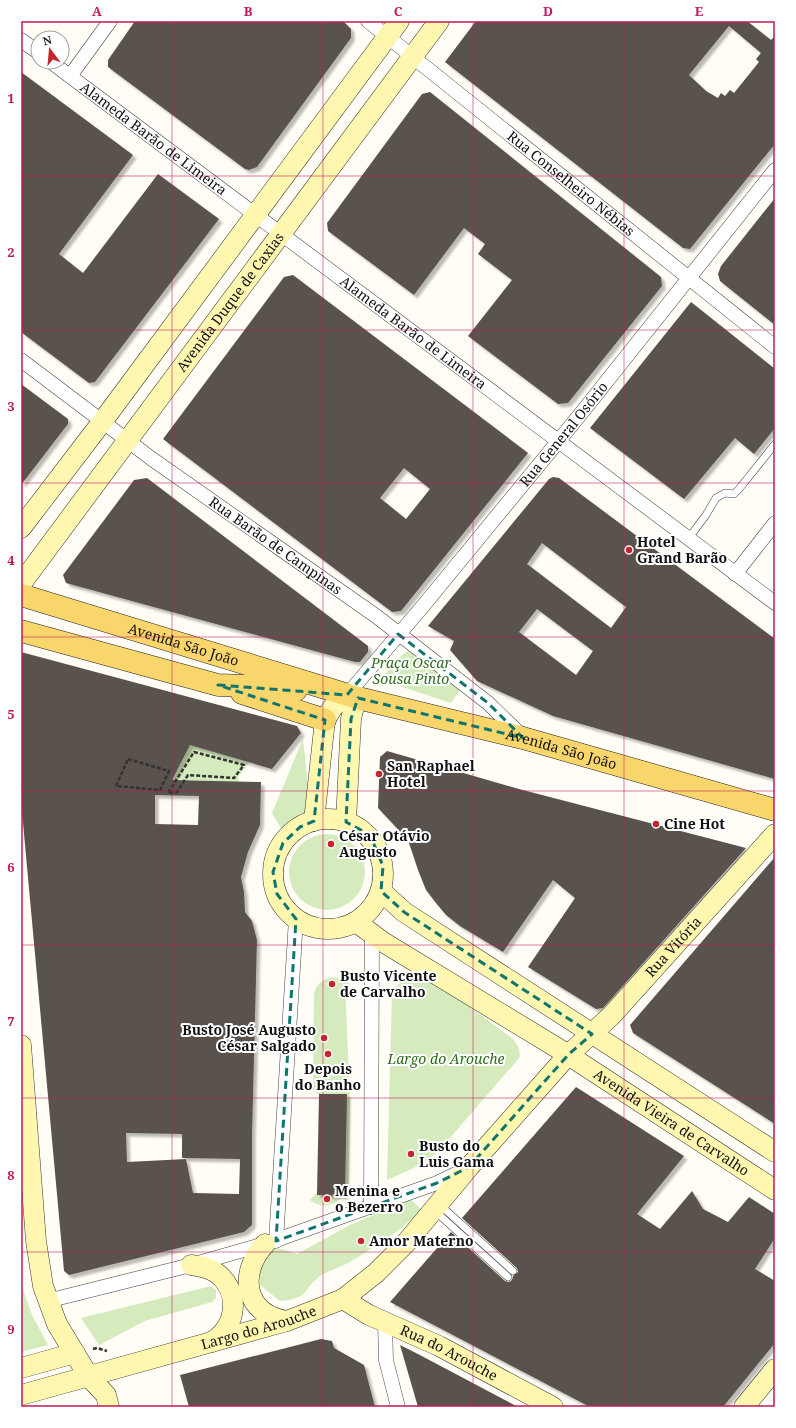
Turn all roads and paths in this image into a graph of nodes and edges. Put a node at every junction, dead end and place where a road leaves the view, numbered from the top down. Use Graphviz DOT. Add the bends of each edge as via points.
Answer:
graph roads {
  1 [pos="110,21"];
  2 [pos="368,21"];
  3 [pos="399,21"];
  4 [pos="434,25"];
  5 [pos="387,37"];
  6 [pos="21,40"];
  7 [pos="30,46"];
  8 [pos="412,58"];
  9 [pos="62,70"];
  10 [pos="70,76"];
  11 [pos="775,170"];
  12 [pos="255,214"];
  13 [pos="281,234"];
  14 [pos="689,278"];
  15 [pos="775,346"];
  16 [pos="21,360"];
  17 [pos="102,422"];
  18 [pos="127,440"];
  19 [pos="558,441"];
  20 [pos="775,444"];
  21 [pos="775,523"];
  22 [pos="21,528"];
  23 [pos="688,538"];
  24 [pos="734,574"];
  25 [pos="21,584"];
  26 [pos="21,595"];
  27 [pos="775,603"];
  28 [pos="21,631"];
  29 [pos="398,634"];
  30 [pos="218,685"];
  31 [pos="353,696"];
  32 [pos="325,720"];
  33 [pos="524,738"];
  34 [pos="169,771"];
  35 [pos="168,792"];
  36 [pos="775,810"];
  37 [pos="314,821"];
  38 [pos="346,822"];
  39 [pos="775,834"];
  40 [pos="381,892"];
  41 [pos="296,919"];
  42 [pos="356,922"];
  43 [pos="372,934"];
  44 [pos="592,1034"];
  45 [pos="21,1045"];
  46 [pos="568,1055"];
  47 [pos="775,1152"];
  48 [pos="469,1167"];
  49 [pos="24,1171"];
  50 [pos="775,1190"];
  51 [pos="371,1207"];
  52 [pos="436,1207"];
  53 [pos="270,1242"];
  54 [pos="191,1265"];
  55 [pos="513,1270"];
  56 [pos="508,1277"];
  57 [pos="343,1299"];
  58 [pos="47,1301"];
  59 [pos="287,1321"];
  60 [pos="385,1323"];
  61 [pos="208,1344"];
  62 [pos="75,1353"];
  63 [pos="21,1368"];
  64 [pos="775,1369"];
  65 [pos="89,1377"];
  66 [pos="21,1395"];
  67 [pos="109,1407"];
  68 [pos="398,1407"];
  69 [pos="553,1407"];
  70 [pos="744,1407"];
  1 -- 10 [label="street"];
  2 -- 5 [label="street, Rua Conselheiro Nébias"];
  3 -- 5 [label="street"];
  4 -- 8 [label="street, Avenida Duque de Caxias"];
  5 -- 8 [label="street, Rua Conselheiro Nébias"];
  5 -- 12 [label="street"];
  6 -- 7 [label="street"];
  8 -- 13 [label="street, Avenida Duque de Caxias"];
  8 -- 14 [label="street, Rua Conselheiro Nébias"];
  9 -- 10 [label="street, Alameda Barão de Limeira"];
  10 -- 12 [label="street, Alameda Barão de Limeira"];
  11 -- 14 [label="street, Rua General Osório"];
  12 -- 13 [label="street, Alameda Barão de Limeira"];
  12 -- 17 [label="street"];
  13 -- 18 [label="street, Avenida Duque de Caxias"];
  13 -- 19 [label="street, Alameda Barão de Limeira"];
  14 -- 15 [label="street, Rua Conselheiro Nébias"];
  14 -- 19 [label="street, Rua General Osório"];
  16 -- 17 [label="street, Rua Barão de Campinas"];
  17 -- 18 [label="street, Rua Barão de Campinas"];
  17 -- 22 [label="street"];
  18 -- 25 [label="street, Avenida Duque de Caxias"];
  18 -- 29 [label="street, Rua Barão de Campinas"];
  19 -- 23 [label="street, Alameda Barão de Limeira"];
  19 -- 29 [label="street, Rua General Osório"];
  20 -- 23 [label="lane" via="734,494 725,493 716,498"];
  21 -- 24 [label="street"];
  23 -- 24 [label="street, Alameda Barão de Limeira"];
  24 -- 27 [label="street, Alameda Barão de Limeira"];
  26 -- 31 [label="main road, Avenida São João"];
  28 -- 30 [label="main road, Avenida São João"];
  29 -- 31 [label="street, Rua General Osório"];
  29 -- 33 [label="street, Rua Barão de Campinas" via="488,704"];
  30 -- 31 [label="main road, Avenida São João" via="273,687 326,695"];
  30 -- 32 [label="main road"];
  31 -- 32 [label="street" via="333,707"];
  31 -- 33 [label="main road, Avenida São João"];
  31 -- 38 [label="street"];
  32 -- 37 [label="street"];
  33 -- 36 [label="main road, Avenida São João"];
  34 -- 34 [label="path" via="128,759 116,786 160,790"];
  35 -- 35 [label="path" via="177,792 188,775 234,778 244,765 194,752"];
  37 -- 38 [label="street" via="330,819"];
  37 -- 41 [label="street" via="300,827 288,837 279,850 274,864 273,879 277,894 285,908"];
  38 -- 40 [label="street" via="361,830 378,849 383,866"];
  39 -- 44 [label="street, Rua Vitória"];
  40 -- 42 [label="street" via="371,909"];
  40 -- 44 [label="street" via="404,912"];
  41 -- 42 [label="street" via="308,926 322,929 337,929"];
  41 -- 53 [label="street"];
  42 -- 43 [label="street"];
  43 -- 46 [label="street"];
  43 -- 51 [label="street"];
  44 -- 46 [label="street, Rua Vitória"];
  44 -- 47 [label="street"];
  45 -- 49 [label="street"];
  46 -- 48 [label="street, Largo do Arouche"];
  46 -- 50 [label="street, Avenida Vieira de Carvalho"];
  48 -- 51 [label="street, Largo do Arouche" via="437,1183"];
  48 -- 52 [label="street, Largo do Arouche"];
  49 -- 58 [label="street"];
  51 -- 53 [label="street, Largo do Arouche"];
  52 -- 55 [label="lane"];
  52 -- 56 [label="lane"];
  52 -- 57 [label="street, Largo do Arouche" via="406,1243 376,1273"];
  53 -- 54 [label="street, Largo do Arouche"];
  53 -- 59 [label="street" via="257,1253 251,1263 249,1287 260,1308 270,1316"];
  54 -- 58 [label="street, Largo do Arouche"];
  54 -- 61 [label="street" via="218,1274 228,1286 233,1300 233,1314 227,1328"];
  57 -- 59 [label="street, Largo do Arouche"];
  57 -- 60 [label="street, Rua do Arouche"];
  58 -- 62 [label="street" via="57,1324"];
  59 -- 61 [label="street, Largo do Arouche"];
  60 -- 68 [label="street" via="386,1360"];
  60 -- 69 [label="street, Rua do Arouche" via="439,1346"];
  61 -- 65 [label="street, Largo do Arouche"];
  62 -- 63 [label="street"];
  62 -- 65 [label="street"];
  64 -- 70 [label="street"];
  65 -- 66 [label="street, Largo do Arouche"];
  65 -- 67 [label="street" via="106,1395"];
}
